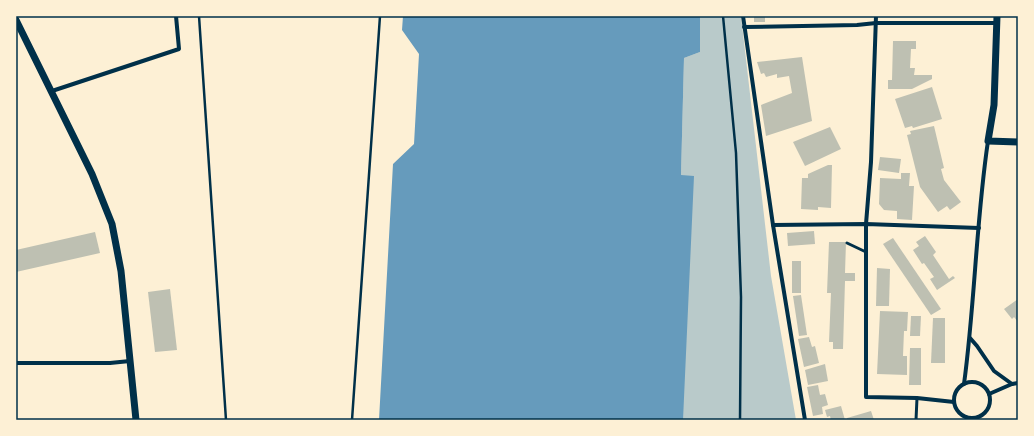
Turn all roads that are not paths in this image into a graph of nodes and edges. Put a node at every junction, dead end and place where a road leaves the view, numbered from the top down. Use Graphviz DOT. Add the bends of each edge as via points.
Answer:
graph roads {
  1 [pos="176,16"];
  2 [pos="743,16"];
  3 [pos="876,16"];
  4 [pos="16,20"];
  5 [pos="997,20"];
  6 [pos="876,23"];
  7 [pos="744,27"];
  8 [pos="52,91"];
  9 [pos="988,141"];
  10 [pos="1018,142"];
  11 [pos="866,224"];
  12 [pos="773,225"];
  13 [pos="979,228"];
  14 [pos="847,243"];
  15 [pos="866,252"];
  16 [pos="970,338"];
  17 [pos="130,361"];
  18 [pos="16,363"];
  19 [pos="1018,383"];
  20 [pos="964,384"];
  21 [pos="1012,384"];
  22 [pos="989,394"];
  23 [pos="917,398"];
  24 [pos="954,402"];
  25 [pos="960,418"];
  26 [pos="136,420"];
  27 [pos="805,420"];
  28 [pos="916,420"];
  1 -- 8 [label="street" via="179,49"];
  2 -- 7 [label="street"];
  3 -- 6 [label="street"];
  4 -- 8 [label="street"];
  5 -- 6 [label="street"];
  5 -- 9 [label="street" via="994,105"];
  6 -- 7 [label="street"];
  6 -- 11 [label="street"];
  7 -- 12 [label="street"];
  8 -- 17 [label="street" via="92,174 112,224"];
  9 -- 10 [label="street"];
  9 -- 13 [label="street"];
  11 -- 12 [label="street"];
  11 -- 13 [label="street"];
  11 -- 15 [label="street"];
  12 -- 27 [label="street"];
  13 -- 16 [label="street"];
  14 -- 15 [label="lane"];
  15 -- 23 [label="street" via="866,397"];
  16 -- 20 [label="street"];
  16 -- 21 [label="street" via="994,371"];
  17 -- 18 [label="street"];
  17 -- 26 [label="street"];
  19 -- 21 [label="street"];
  20 -- 22 [label="street" via="976,382 986,388"];
  20 -- 24 [label="street" via="955,392"];
  21 -- 22 [label="street"];
  22 -- 25 [label="street" via="990,406 983,415 972,419"];
  23 -- 24 [label="street"];
  23 -- 28 [label="lane"];
  24 -- 25 [label="street"];
}
